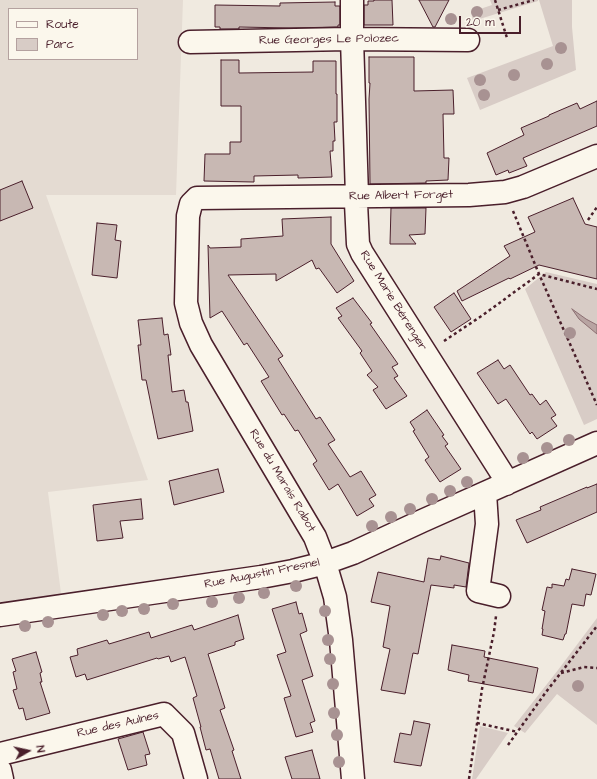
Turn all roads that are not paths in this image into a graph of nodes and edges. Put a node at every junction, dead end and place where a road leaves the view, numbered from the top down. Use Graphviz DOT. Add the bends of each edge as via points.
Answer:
graph roads {
  1 [pos="352,0"];
  2 [pos="352,39"];
  3 [pos="468,40"];
  4 [pos="190,42"];
  5 [pos="597,156"];
  6 [pos="357,196"];
  7 [pos="197,198"];
  8 [pos="597,443"];
  9 [pos="506,484"];
  10 [pos="485,493"];
  11 [pos="325,563"];
  12 [pos="499,596"];
  13 [pos="0,614"];
  14 [pos="0,754"];
  15 [pos="0,770"];
  16 [pos="2,779"];
  17 [pos="196,779"];
  18 [pos="353,779"];
  1 -- 2 [label="street, Rue Marie Bérenger"];
  2 -- 3 [label="street, Rue Georges Le Polozec"];
  2 -- 4 [label="street, Rue Georges Le Polozec"];
  2 -- 6 [label="street, Rue Marie Bérenger"];
  5 -- 6 [label="street, Rue Albert Forget" via="506,192 469,195"];
  6 -- 7 [label="street, Rue Albert Forget"];
  6 -- 9 [label="street, Rue Marie Bérenger" via="357,235 362,253 503,475"];
  7 -- 11 [label="street, Rue du Marais Rabot" via="191,204 188,216 186,303 191,323 201,345 315,537"];
  8 -- 9 [label="street, Rue Augustin Fresnel"];
  9 -- 10 [label="street, Rue Augustin Fresnel"];
  10 -- 11 [label="street, Rue Augustin Fresnel" via="353,553"];
  10 -- 12 [label="street" via="487,524 478,592"];
  11 -- 13 [label="street, Rue Augustin Fresnel" via="261,577"];
  11 -- 18 [label="street, Rue du Marais Rabot" via="335,597 341,640"];
  14 -- 17 [label="street, Rue des Aulnes" via="164,714 183,733"];
  15 -- 16 [label="street"];
}
